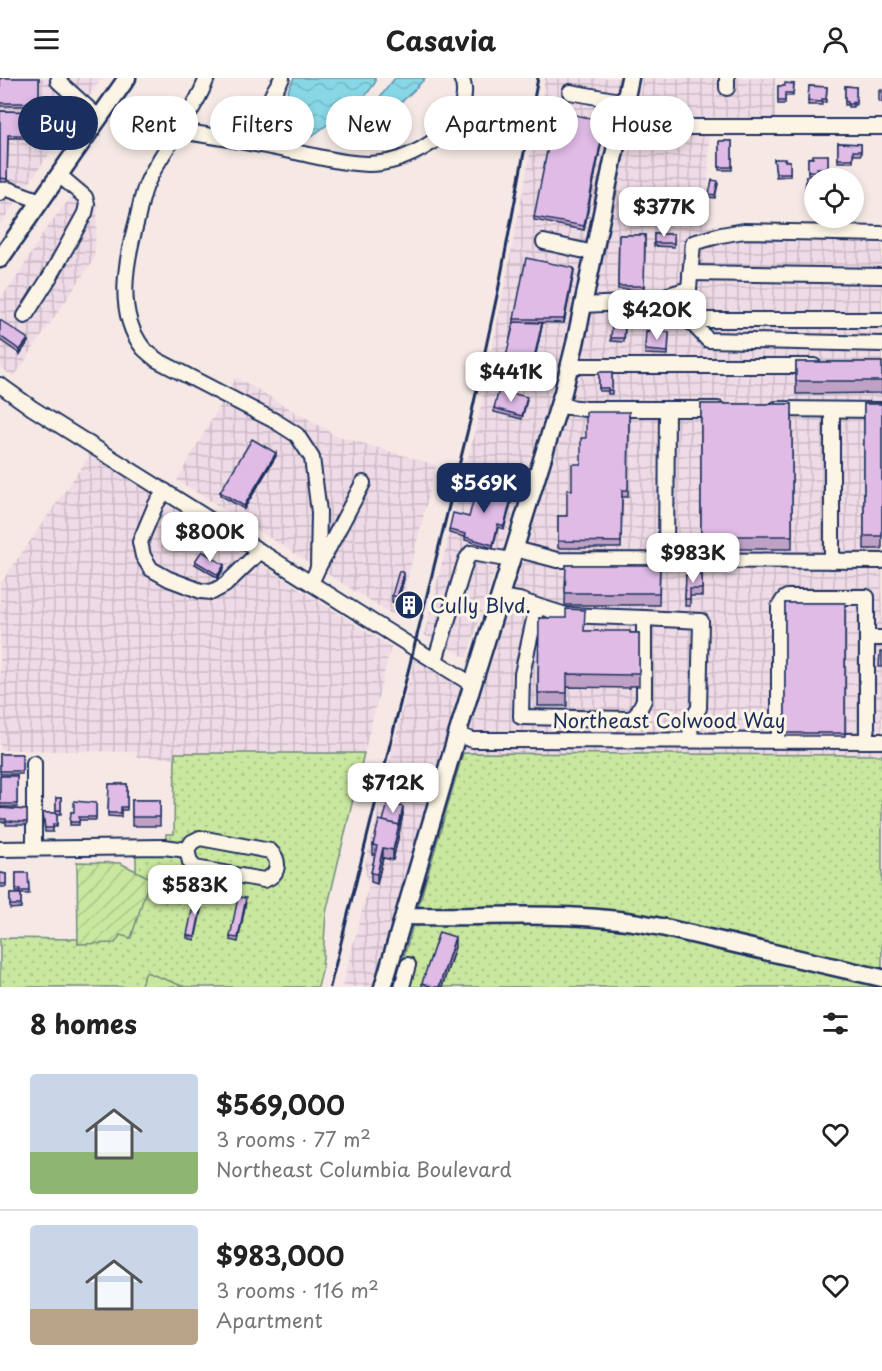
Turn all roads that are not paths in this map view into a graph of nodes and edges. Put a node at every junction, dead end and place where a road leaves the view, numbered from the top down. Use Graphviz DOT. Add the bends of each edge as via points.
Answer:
graph roads {
  1 [pos="127,78"];
  2 [pos="207,78"];
  3 [pos="282,78"];
  4 [pos="461,78"];
  5 [pos="630,78"];
  6 [pos="58,81"];
  7 [pos="570,92"];
  8 [pos="272,96"];
  9 [pos="592,96"];
  10 [pos="626,96"];
  11 [pos="198,99"];
  12 [pos="99,118"];
  13 [pos="694,127"];
  14 [pos="882,127"];
  15 [pos="167,150"];
  16 [pos="289,150"];
  17 [pos="615,150"];
  18 [pos="59,175"];
  19 [pos="0,193"];
  20 [pos="41,201"];
  21 [pos="882,234"];
  22 [pos="544,242"];
  23 [pos="594,253"];
  24 [pos="0,259"];
  25 [pos="690,273"];
  26 [pos="882,276"];
  27 [pos="689,289"];
  28 [pos="644,302"];
  29 [pos="583,304"];
  30 [pos="25,315"];
  31 [pos="689,320"];
  32 [pos="882,320"];
  33 [pos="882,344"];
  34 [pos="570,366"];
  35 [pos="824,366"];
  36 [pos="0,385"];
  37 [pos="560,406"];
  38 [pos="667,409"];
  39 [pos="726,409"];
  40 [pos="761,409"];
  41 [pos="832,410"];
  42 [pos="882,410"];
  43 [pos="363,483"];
  44 [pos="165,491"];
  45 [pos="260,551"];
  46 [pos="513,554"];
  47 [pos="666,560"];
  48 [pos="832,561"];
  49 [pos="882,561"];
  50 [pos="318,568"];
  51 [pos="311,583"];
  52 [pos="500,597"];
  53 [pos="537,606"];
  54 [pos="644,618"];
  55 [pos="867,638"];
  56 [pos="882,638"];
  57 [pos="435,661"];
  58 [pos="473,685"];
  59 [pos="882,686"];
  60 [pos="867,687"];
  61 [pos="457,735"];
  62 [pos="690,740"];
  63 [pos="779,740"];
  64 [pos="867,741"];
  65 [pos="882,741"];
  66 [pos="34,763"];
  67 [pos="34,848"];
  68 [pos="0,849"];
  69 [pos="187,850"];
  70 [pos="404,916"];
  71 [pos="408,964"];
  72 [pos="882,978"];
  73 [pos="383,987"];
  74 [pos="402,987"];
  1 -- 12 [label="main road"];
  2 -- 11 [label="street"];
  3 -- 8 [label="street"];
  4 -- 16 [label="street" via="464,96 458,116 448,131 411,155 380,164 353,163"];
  5 -- 10 [label="main road"];
  6 -- 12 [label="street"];
  7 -- 9 [label="street"];
  12 -- 18 [label="main road"];
  13 -- 14 [label="street"];
  15 -- 50 [label="street" via="147,183 131,242 126,310 134,333 157,360 297,435 312,458 319,512"];
  17 -- 23 [label="main road"];
  18 -- 20 [label="main road"];
  18 -- 30 [label="street" via="85,197 85,213"];
  19 -- 20 [label="street" via="2,187"];
  20 -- 24 [label="main road"];
  21 -- 25 [label="street" via="721,234 693,243"];
  22 -- 23 [label="street"];
  23 -- 29 [label="main road"];
  25 -- 26 [label="street"];
  25 -- 27 [label="street"];
  27 -- 28 [label="street"];
  27 -- 31 [label="street"];
  28 -- 29 [label="street"];
  28 -- 31 [label="street"];
  29 -- 34 [label="main road"];
  31 -- 32 [label="street"];
  31 -- 33 [label="street" via="708,340"];
  34 -- 35 [label="street"];
  34 -- 37 [label="main road"];
  36 -- 44 [label="street"];
  37 -- 38 [label="street"];
  37 -- 46 [label="main road"];
  38 -- 39 [label="street"];
  38 -- 47 [label="street"];
  40 -- 41 [label="street"];
  41 -- 42 [label="street"];
  41 -- 48 [label="street"];
  43 -- 50 [label="street"];
  44 -- 45 [label="street"];
  44 -- 45 [label="street" via="140,542 151,568 169,579 212,592 225,585"];
  45 -- 51 [label="street"];
  46 -- 47 [label="street" via="557,560"];
  46 -- 52 [label="main road"];
  46 -- 57 [label="street" via="471,554 466,560"];
  47 -- 48 [label="street"];
  48 -- 49 [label="street"];
  50 -- 51 [label="street"];
  51 -- 57 [label="street"];
  52 -- 53 [label="street"];
  52 -- 58 [label="main road"];
  53 -- 54 [label="street" via="566,615"];
  53 -- 54 [label="street" via="522,674 521,717 629,718 638,714 644,700"];
  54 -- 62 [label="street" via="701,621 699,708 691,721"];
  55 -- 56 [label="street"];
  55 -- 60 [label="street"];
  55 -- 63 [label="street" via="867,597 784,599 780,607"];
  57 -- 58 [label="street"];
  58 -- 61 [label="main road"];
  59 -- 60 [label="street"];
  60 -- 64 [label="street"];
  61 -- 62 [label="street, Northeast Colwood Way" via="473,740"];
  61 -- 70 [label="main road"];
  62 -- 63 [label="street, Northeast Colwood Way"];
  63 -- 64 [label="street, Northeast Colwood Way"];
  64 -- 65 [label="street, Northeast Colwood Way"];
  66 -- 67 [label="street"];
  67 -- 68 [label="street"];
  67 -- 69 [label="street"];
  69 -- 69 [label="street" via="200,838 247,846 270,851 277,868 273,876 264,880 195,868"];
  70 -- 72 [label="main road" via="624,920"];
  70 -- 73 [label="main road"];
  71 -- 74 [label="street"];
}
